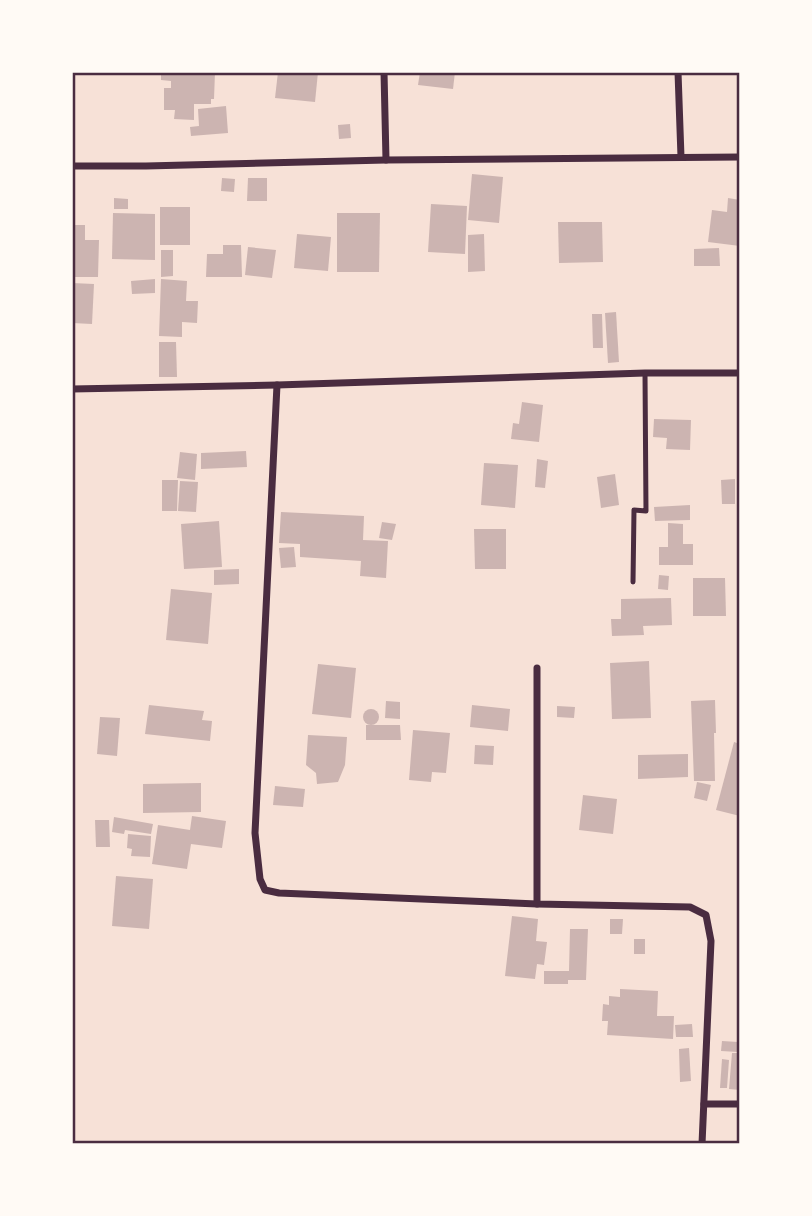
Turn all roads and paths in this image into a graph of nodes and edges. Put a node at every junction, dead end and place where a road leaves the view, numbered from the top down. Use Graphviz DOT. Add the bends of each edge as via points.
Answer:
graph roads {
  1 [pos="384,72"];
  2 [pos="678,72"];
  3 [pos="681,157"];
  4 [pos="740,157"];
  5 [pos="386,160"];
  6 [pos="72,166"];
  7 [pos="645,373"];
  8 [pos="740,373"];
  9 [pos="277,385"];
  10 [pos="72,389"];
  11 [pos="633,582"];
  12 [pos="537,668"];
  13 [pos="537,904"];
  14 [pos="704,1104"];
  15 [pos="740,1104"];
  16 [pos="702,1144"];
  1 -- 5 [label="street"];
  2 -- 3 [label="street"];
  3 -- 4 [label="street"];
  3 -- 5 [label="street"];
  5 -- 6 [label="street"];
  7 -- 8 [label="street"];
  7 -- 9 [label="street"];
  7 -- 11 [label="lane" via="646,511 634,510"];
  9 -- 10 [label="street"];
  9 -- 13 [label="street" via="255,833 265,890"];
  12 -- 13 [label="street"];
  13 -- 14 [label="street" via="690,907 706,915 711,941"];
  14 -- 15 [label="street"];
  14 -- 16 [label="street"];
}
